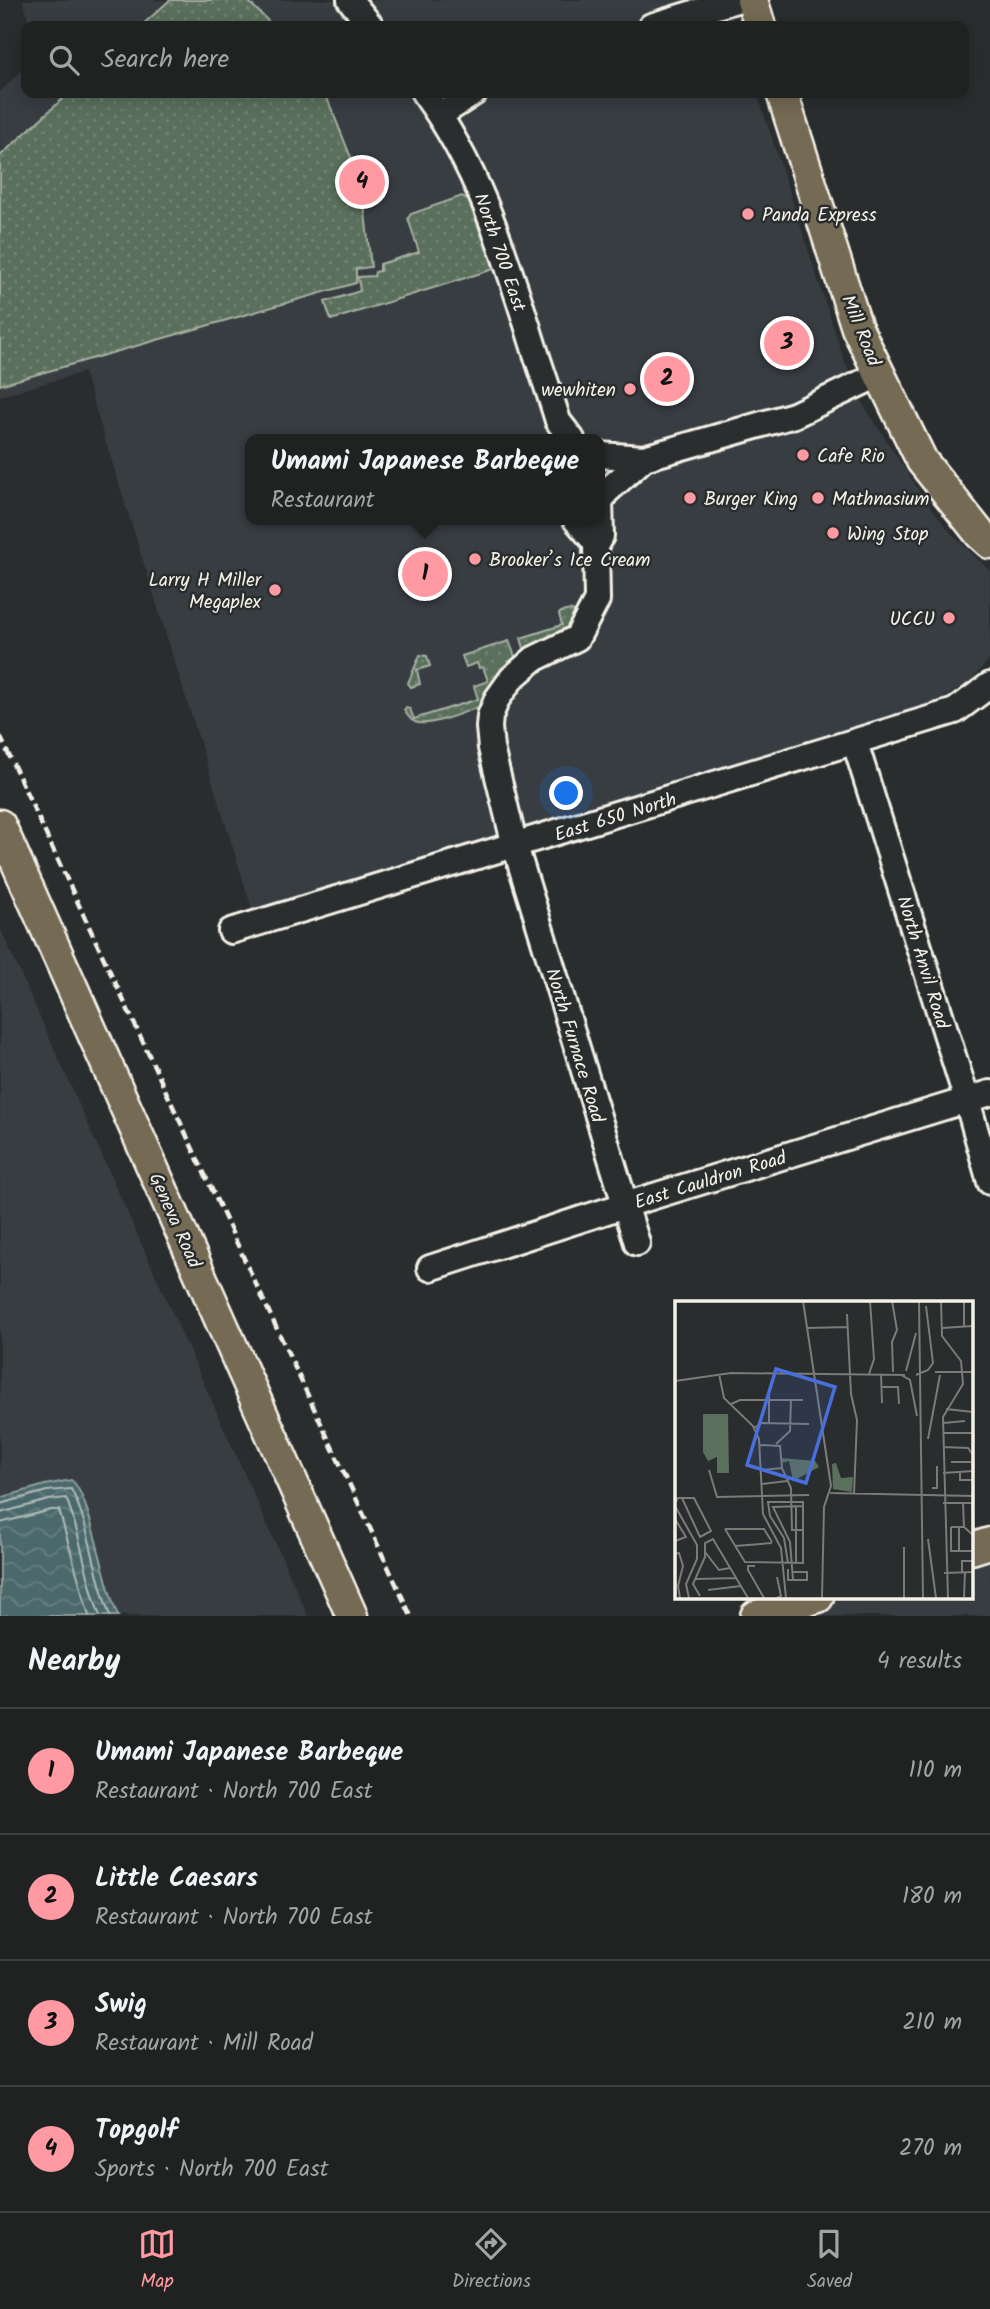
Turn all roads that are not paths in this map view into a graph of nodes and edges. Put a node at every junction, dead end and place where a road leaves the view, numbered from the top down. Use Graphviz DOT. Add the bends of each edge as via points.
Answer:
graph roads {
  1 [pos="350,0"];
  2 [pos="736,0"];
  3 [pos="752,0"];
  4 [pos="367,21"];
  5 [pos="667,21"];
  6 [pos="758,21"];
  7 [pos="428,98"];
  8 [pos="466,98"];
  9 [pos="784,98"];
  10 [pos="440,115"];
  11 [pos="880,374"];
  12 [pos="561,433"];
  13 [pos="605,458"];
  14 [pos="644,458"];
  15 [pos="605,469"];
  16 [pos="605,490"];
  17 [pos="605,496"];
  18 [pos="580,525"];
  19 [pos="601,525"];
  20 [pos="596,543"];
  21 [pos="990,543"];
  22 [pos="990,685"];
  23 [pos="855,743"];
  24 [pos="0,825"];
  25 [pos="515,846"];
  26 [pos="232,930"];
  27 [pos="979,1097"];
  28 [pos="990,1181"];
  29 [pos="625,1205"];
  30 [pos="637,1243"];
  31 [pos="430,1268"];
  32 [pos="990,1544"];
  33 [pos="972,1549"];
  34 [pos="815,1598"];
  35 [pos="352,1616"];
  36 [pos="756,1616"];
  1 -- 4 [label="street"];
  2 -- 5 [label="street"];
  3 -- 6 [label="main road"];
  7 -- 10 [label="street, North 700 East"];
  8 -- 10 [label="street"];
  9 -- 11 [label="main road, Mill Road" via="857,328"];
  10 -- 12 [label="street, North 700 East" via="477,181"];
  11 -- 14 [label="street" via="794,415"];
  11 -- 21 [label="main road, Mill Road" via="922,461"];
  13 -- 14 [label="street"];
  14 -- 17 [label="street"];
  15 -- 16 [label="street"];
  18 -- 20 [label="street"];
  19 -- 20 [label="street"];
  20 -- 25 [label="street" via="597,600 577,639 523,667 502,689 490,716 491,748"];
  22 -- 23 [label="street, East 650 North" via="955,711"];
  23 -- 25 [label="street, East 650 North"];
  23 -- 27 [label="street, North Anvil Road"];
  24 -- 35 [label="main road, Geneva Road"];
  25 -- 26 [label="street, East 650 North"];
  25 -- 29 [label="street, North Furnace Road"];
  27 -- 28 [label="street, North Anvil Road"];
  27 -- 29 [label="street, East Cauldron Road"];
  29 -- 30 [label="street, North Furnace Road"];
  29 -- 31 [label="street, East Cauldron Road"];
  32 -- 33 [label="main road"];
  34 -- 36 [label="main road"];
}
